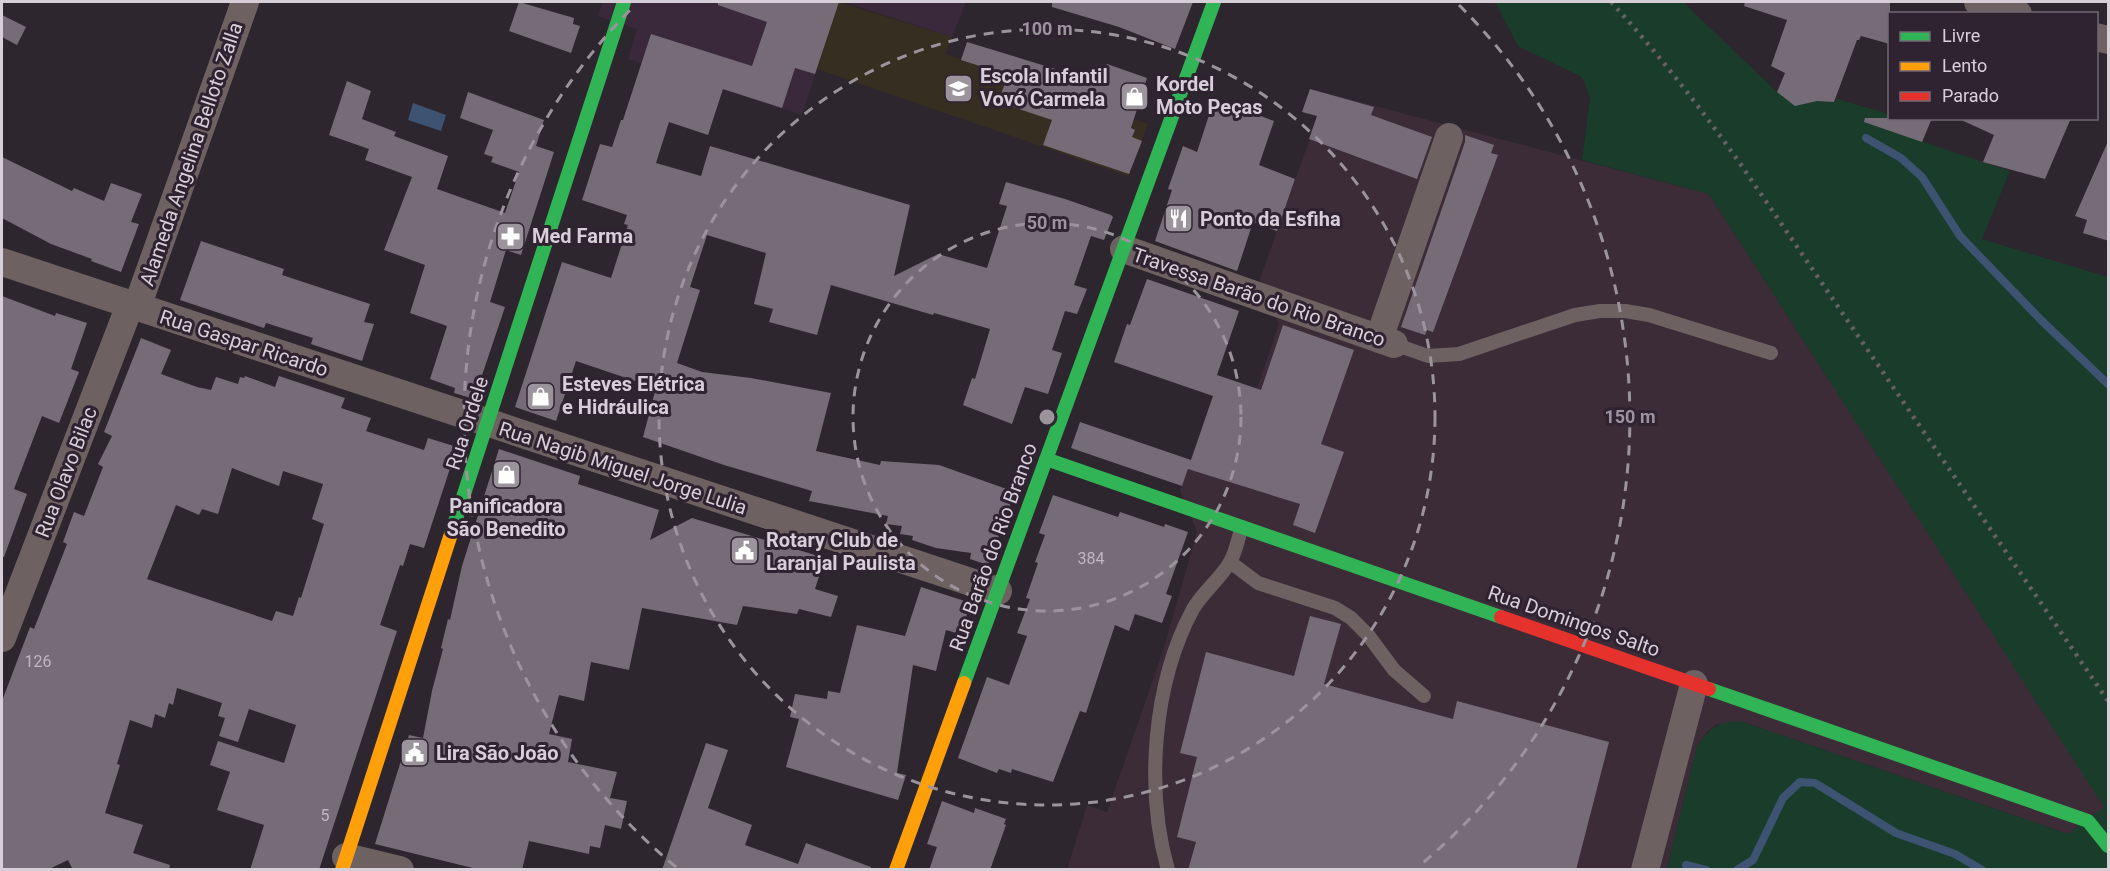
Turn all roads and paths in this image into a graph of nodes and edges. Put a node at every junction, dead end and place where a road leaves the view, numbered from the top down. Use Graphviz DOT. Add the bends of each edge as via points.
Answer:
graph roads {
  1 [pos="245,2"];
  2 [pos="624,2"];
  3 [pos="1214,2"];
  4 [pos="1978,2"];
  5 [pos="2011,12"];
  6 [pos="1449,137"];
  7 [pos="1124,249"];
  8 [pos="2,262"];
  9 [pos="134,306"];
  10 [pos="1387,342"];
  11 [pos="1771,353"];
  12 [pos="487,424"];
  13 [pos="1046,459"];
  14 [pos="1242,527"];
  15 [pos="1230,562"];
  16 [pos="998,591"];
  17 [pos="2,638"];
  18 [pos="1694,684"];
  19 [pos="1424,696"];
  20 [pos="2109,846"];
  21 [pos="345,865"];
  22 [pos="400,870"];
  23 [pos="896,870"];
  24 [pos="1168,870"];
  25 [pos="1645,870"];
  1 -- 9 [label="street, Alameda Angelina Belloto Zalla"];
  2 -- 12 [label="main road, Rua Ordele"];
  3 -- 7 [label="main road, Rua Barão do Rio Branco"];
  4 -- 5 [label="street"];
  6 -- 10 [label="street"];
  7 -- 10 [label="street, Travessa Barão do Rio Branco"];
  7 -- 13 [label="main road, Rua Barão do Rio Branco"];
  8 -- 9 [label="street, Rua Gaspar Ricardo"];
  9 -- 12 [label="street, Rua Gaspar Ricardo"];
  9 -- 17 [label="street, Rua Olavo Bilac"];
  10 -- 11 [label="lane" via="1428,356 1459,354 1575,315 1625,310"];
  12 -- 16 [label="street, Rua Nagib Miguel Jorge Lulia"];
  12 -- 21 [label="main road, Rua Ordele"];
  13 -- 14 [label="main road, Rua Domingos Salto"];
  13 -- 16 [label="main road, Rua Barão do Rio Branco"];
  14 -- 15 [label="lane"];
  14 -- 18 [label="main road, Rua Domingos Salto"];
  15 -- 19 [label="lane" via="1258,583 1335,608 1351,618 1394,670"];
  15 -- 24 [label="lane" via="1194,608 1175,652 1164,693 1155,786"];
  16 -- 23 [label="main road, Rua Barão do Rio Branco"];
  18 -- 20 [label="main road, Rua Domingos Salto" via="2088,821"];
  18 -- 25 [label="street"];
  21 -- 22 [label="street"];
}
